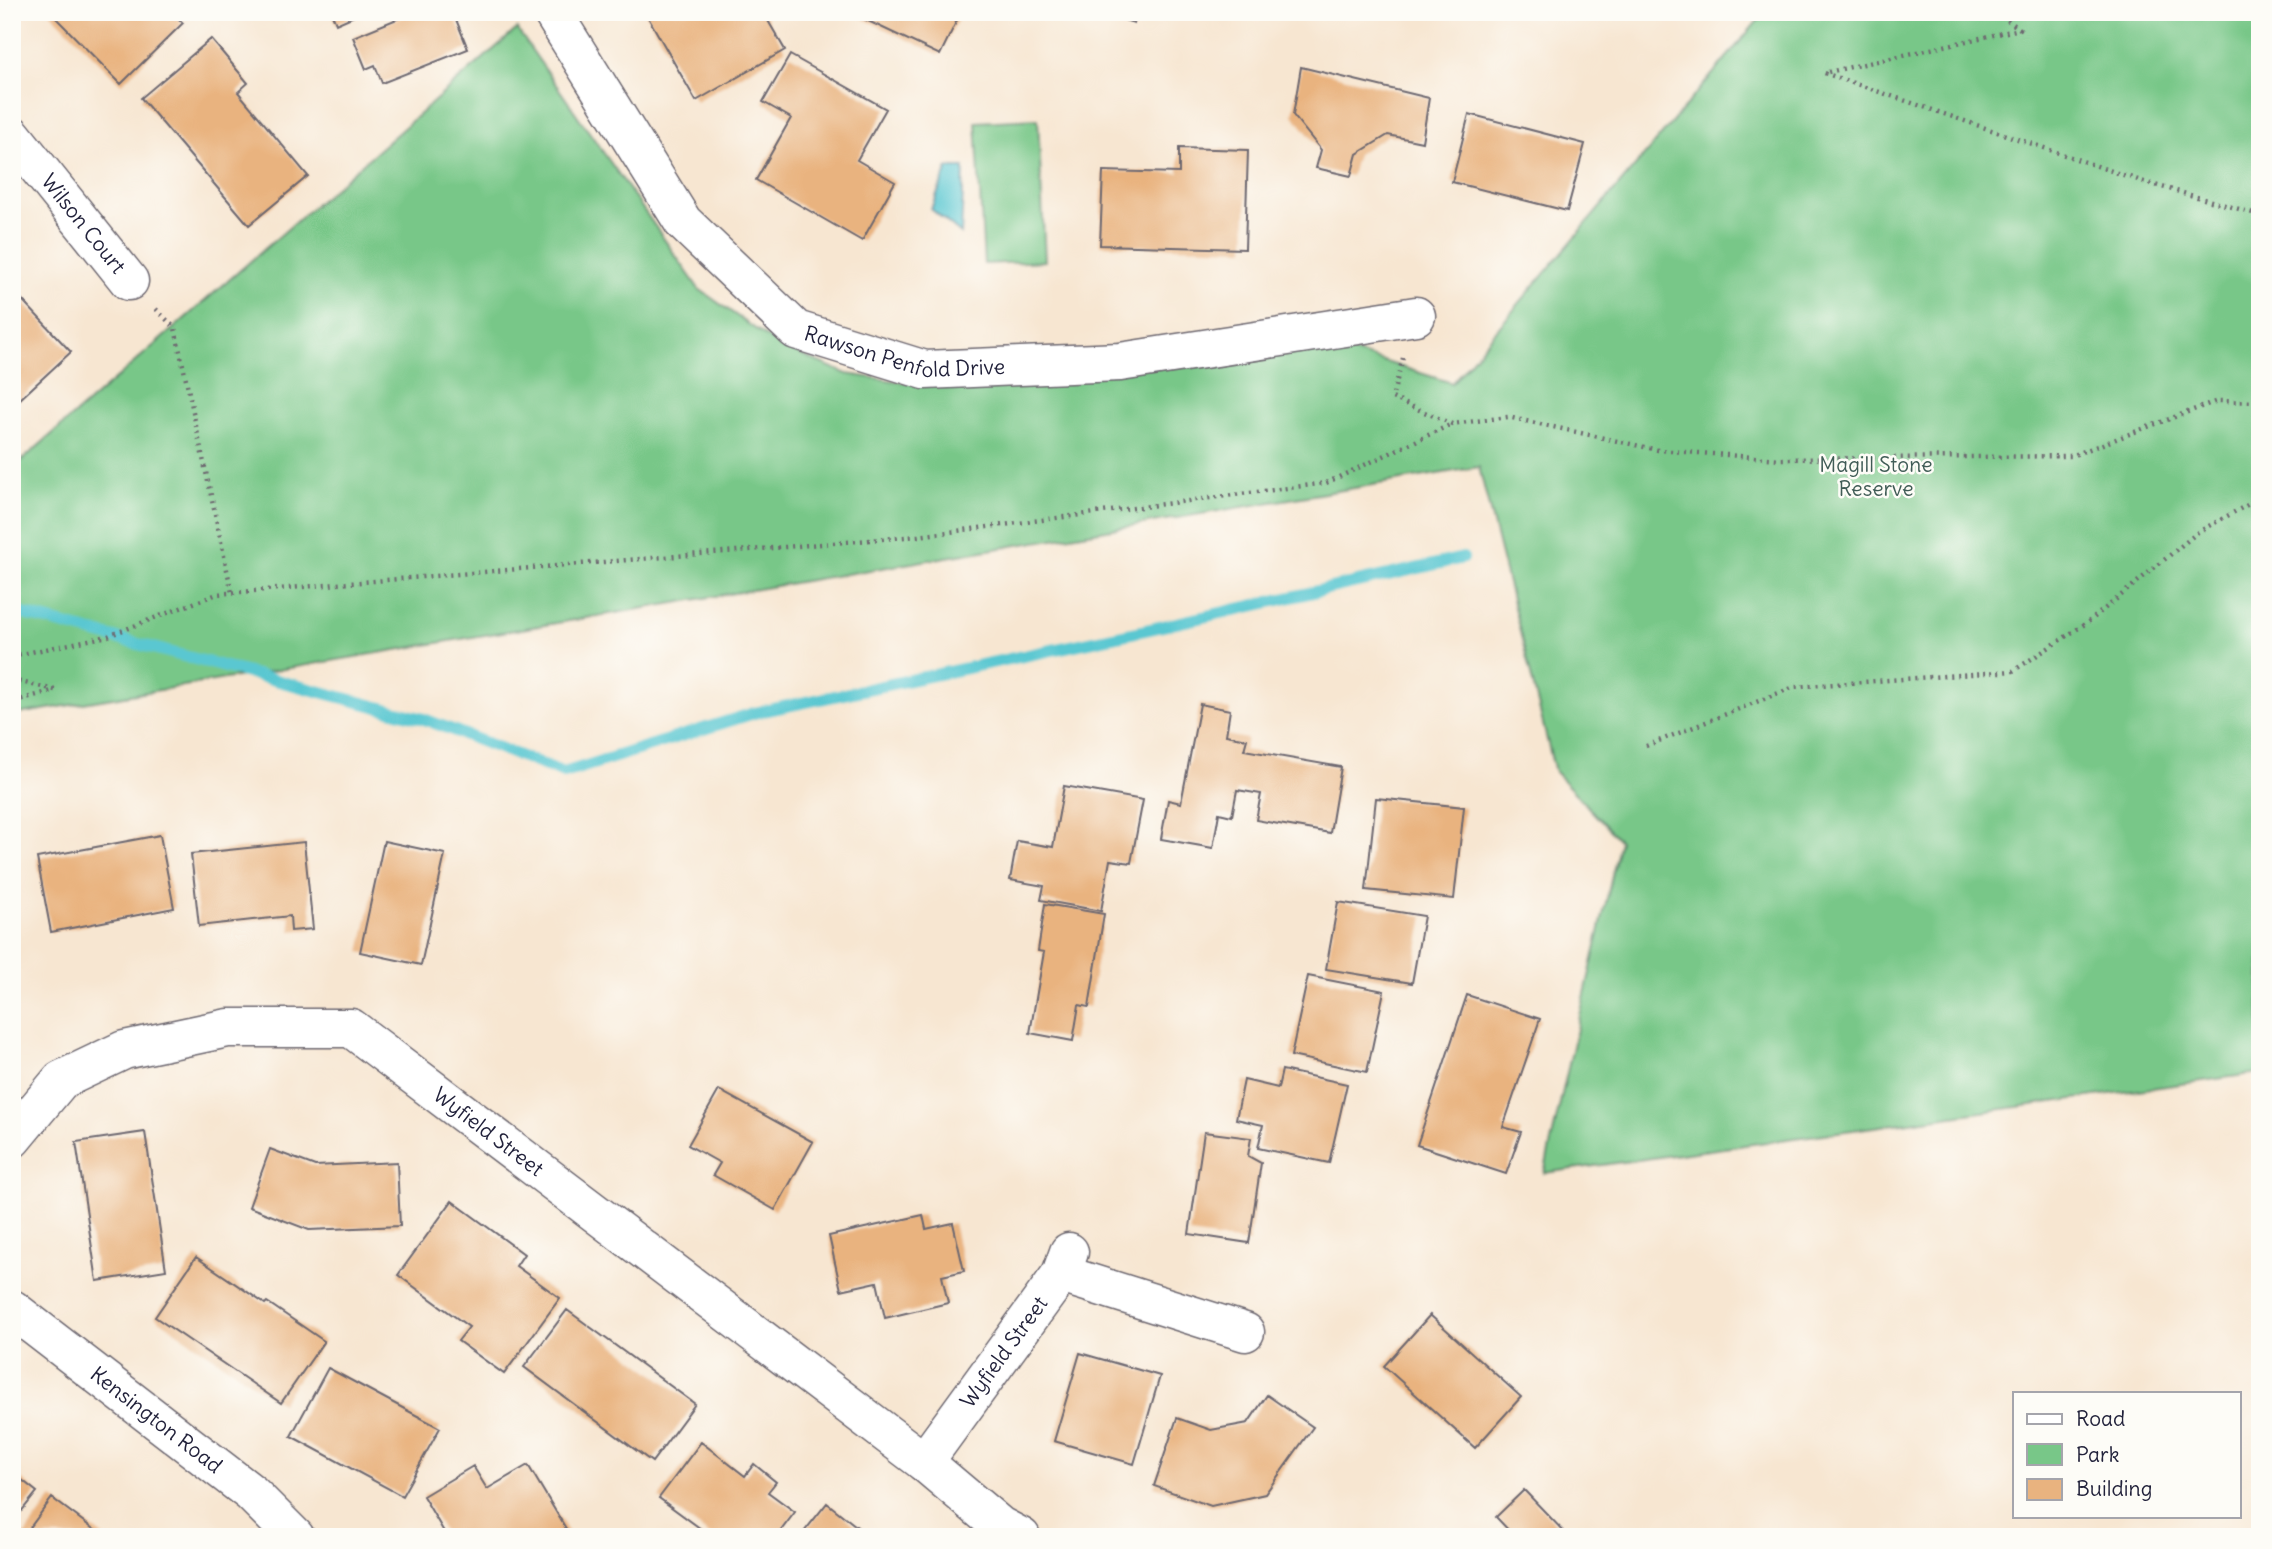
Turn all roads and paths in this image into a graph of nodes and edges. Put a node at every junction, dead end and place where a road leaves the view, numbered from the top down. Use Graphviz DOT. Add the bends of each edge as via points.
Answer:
graph roads {
  1 [pos="552,12"];
  2 [pos="1996,12"];
  3 [pos="12,135"];
  4 [pos="2260,215"];
  5 [pos="129,281"];
  6 [pos="1416,316"];
  7 [pos="2260,402"];
  8 [pos="1452,424"];
  9 [pos="2260,498"];
  10 [pos="232,593"];
  11 [pos="12,656"];
  12 [pos="12,680"];
  13 [pos="12,702"];
  14 [pos="1646,746"];
  15 [pos="12,1139"];
  16 [pos="12,1309"];
  17 [pos="1245,1332"];
  18 [pos="924,1462"];
  19 [pos="295,1537"];
  20 [pos="1021,1537"];
  1 -- 6 [label="street, Rawson Penfold Drive" via="683,222 796,330 925,370 1120,362"];
  2 -- 4 [label="path" via="2020,29 1824,73 2141,181"];
  3 -- 5 [label="street, Wilson Court"];
  5 -- 10 [label="path" via="175,328"];
  6 -- 8 [label="path" via="1392,398"];
  7 -- 8 [label="path" via="2217,401 2071,456 1781,459 1658,450 1508,417"];
  8 -- 10 [label="path" via="1326,483 918,536"];
  9 -- 14 [label="path" via="2198,532 2091,620 2013,671 1794,687"];
  10 -- 11 [label="path" via="217,594 108,636"];
  12 -- 13 [label="path" via="55,690"];
  15 -- 18 [label="street, Wyfield Street" via="61,1080 124,1050 228,1028 351,1028"];
  16 -- 19 [label="street, Kensington Road" via="251,1493"];
  17 -- 18 [label="street, Wyfield Street" via="1065,1263"];
  18 -- 20 [label="street, Wyfield Street" via="1000,1526"];
}
